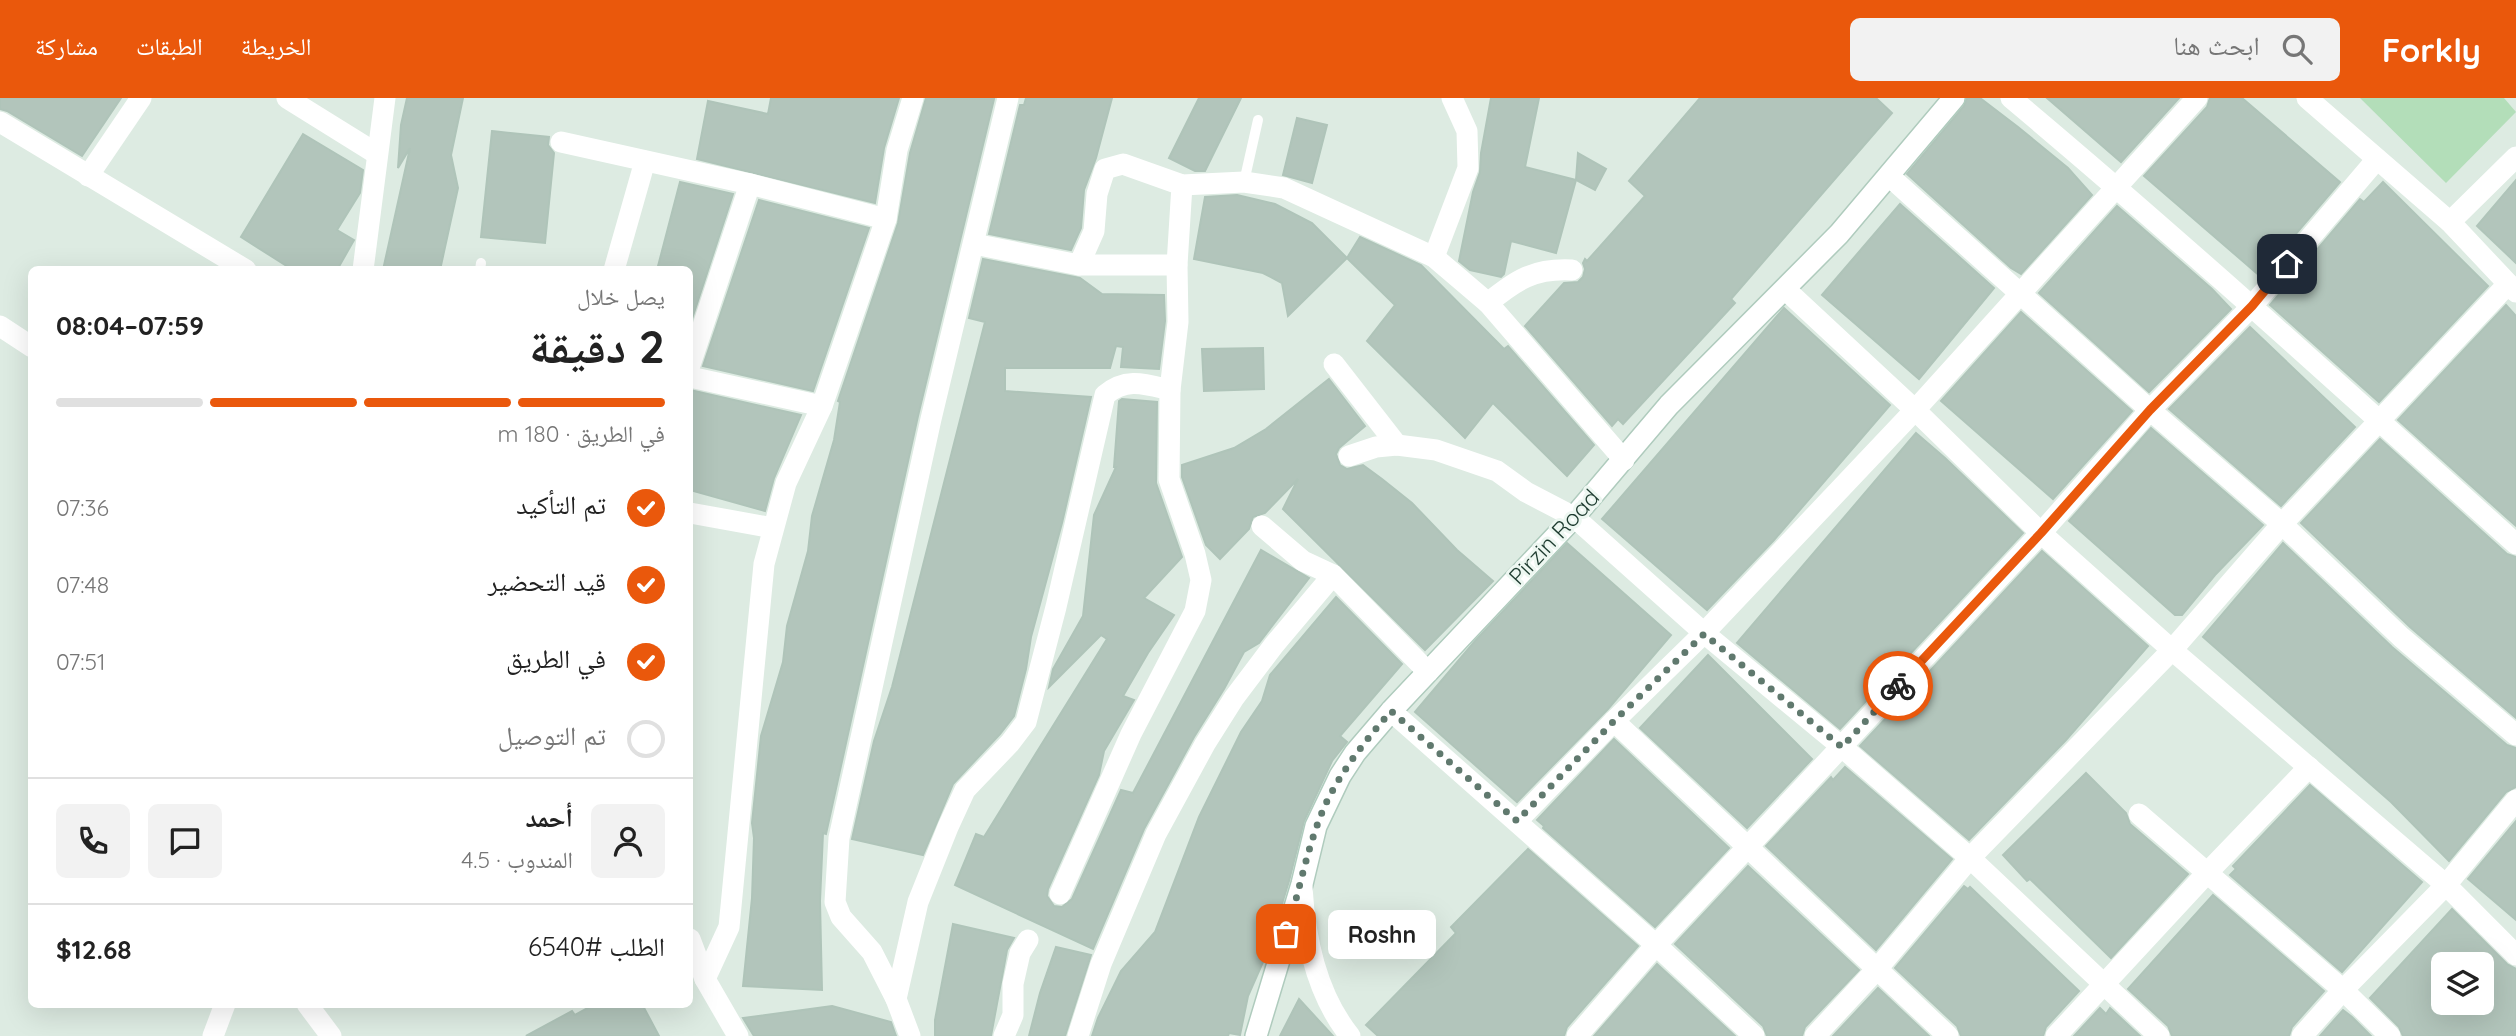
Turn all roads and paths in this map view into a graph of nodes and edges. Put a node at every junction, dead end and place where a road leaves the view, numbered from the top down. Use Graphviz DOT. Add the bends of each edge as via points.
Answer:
graph roads {
  1 [pos="141,98"];
  2 [pos="288,98"];
  3 [pos="913,98"];
  4 [pos="1008,98"];
  5 [pos="1452,98"];
  6 [pos="1954,98"];
  7 [pos="2011,98"];
  8 [pos="2197,98"];
  9 [pos="2307,98"];
  10 [pos="381,100"];
  11 [pos="1258,120"];
  12 [pos="0,121"];
  13 [pos="561,142"];
  14 [pos="377,153"];
  15 [pos="2516,157"];
  16 [pos="2377,159"];
  17 [pos="645,161"];
  18 [pos="88,176"];
  19 [pos="1889,176"];
  20 [pos="1244,182"];
  21 [pos="750,184"];
  22 [pos="1182,185"];
  23 [pos="2116,186"];
  24 [pos="886,219"];
  25 [pos="2450,222"];
  26 [pos="974,244"];
  27 [pos="1434,257"];
  28 [pos="1079,265"];
  29 [pos="1177,265"];
  30 [pos="239,266"];
  31 [pos="363,266"];
  32 [pos="615,266"];
  33 [pos="1572,270"];
  34 [pos="2512,288"];
  35 [pos="1786,290"];
  36 [pos="2021,293"];
  37 [pos="1488,303"];
  38 [pos="2252,306"];
  39 [pos="0,326"];
  40 [pos="28,344"];
  41 [pos="693,356"];
  42 [pos="1334,364"];
  43 [pos="693,378"];
  44 [pos="1170,390"];
  45 [pos="822,406"];
  46 [pos="1915,410"];
  47 [pos="2150,410"];
  48 [pos="2378,421"];
  49 [pos="1398,445"];
  50 [pos="1349,456"];
  51 [pos="1624,460"];
  52 [pos="693,514"];
  53 [pos="1574,517"];
  54 [pos="2282,524"];
  55 [pos="1262,526"];
  56 [pos="774,528"];
  57 [pos="2041,533"];
  58 [pos="2516,544"];
  59 [pos="1333,575"];
  60 [pos="1704,634"];
  61 [pos="2172,650"];
  62 [pos="1428,672"];
  63 [pos="1391,711"];
  64 [pos="1614,721"];
  65 [pos="2516,734"];
  66 [pos="1842,747"];
  67 [pos="2309,767"];
  68 [pos="2516,800"];
  69 [pos="2139,814"];
  70 [pos="1517,821"];
  71 [pos="1748,846"];
  72 [pos="1970,858"];
  73 [pos="2207,873"];
  74 [pos="1302,884"];
  75 [pos="2446,885"];
  76 [pos="1060,894"];
  77 [pos="1028,940"];
  78 [pos="1656,945"];
  79 [pos="693,947"];
  80 [pos="2516,955"];
  81 [pos="1877,969"];
  82 [pos="705,979"];
  83 [pos="2106,985"];
  84 [pos="2343,990"];
  85 [pos="896,999"];
  86 [pos="224,1008"];
  87 [pos="310,1008"];
  88 [pos="213,1036"];
  89 [pos="331,1036"];
  90 [pos="738,1036"];
  91 [pos="910,1036"];
  92 [pos="1004,1036"];
  93 [pos="1078,1036"];
  94 [pos="1256,1036"];
  95 [pos="1350,1036"];
  96 [pos="1577,1036"];
  97 [pos="1754,1036"];
  98 [pos="1815,1036"];
  99 [pos="1948,1036"];
  100 [pos="2056,1036"];
  101 [pos="2159,1036"];
  102 [pos="2302,1036"];
  103 [pos="2390,1036"];
  1 -- 18 [label="street"];
  2 -- 14 [label="street"];
  3 -- 24 [label="street" via="897,150"];
  4 -- 26 [label="street"];
  5 -- 27 [label="street" via="1467,131 1468,168"];
  6 -- 19 [label="street, Pirzin Road"];
  7 -- 23 [label="street"];
  8 -- 23 [label="street"];
  9 -- 16 [label="street"];
  10 -- 14 [label="street"];
  11 -- 20 [label="lane"];
  12 -- 18 [label="street"];
  13 -- 17 [label="street"];
  14 -- 31 [label="street"];
  15 -- 25 [label="street"];
  16 -- 25 [label="street"];
  16 -- 38 [label="street"];
  17 -- 21 [label="street"];
  17 -- 32 [label="street"];
  18 -- 30 [label="street"];
  19 -- 35 [label="street, Pirzin Road"];
  19 -- 36 [label="street"];
  20 -- 22 [label="street"];
  20 -- 27 [label="street" via="1284,188"];
  21 -- 24 [label="street"];
  21 -- 41 [label="street"];
  22 -- 28 [label="street" via="1123,164 1105,169 1097,194 1094,231"];
  22 -- 29 [label="street"];
  23 -- 36 [label="street"];
  23 -- 38 [label="street"];
  24 -- 45 [label="street"];
  25 -- 34 [label="street"];
  26 -- 28 [label="street"];
  26 -- 85 [label="street" via="839,838 835,902 841,917 872,952"];
  27 -- 37 [label="street"];
  28 -- 29 [label="street"];
  29 -- 44 [label="street" via="1178,322"];
  33 -- 37 [label="street" via="1554,269 1517,280"];
  34 -- 48 [label="street"];
  35 -- 46 [label="street"];
  35 -- 51 [label="street, Pirzin Road" via="1693,379"];
  36 -- 46 [label="street"];
  36 -- 47 [label="street"];
  37 -- 51 [label="street"];
  38 -- 47 [label="street"];
  38 -- 48 [label="street"];
  39 -- 40 [label="street"];
  42 -- 49 [label="street"];
  43 -- 45 [label="street"];
  44 -- 76 [label="street" via="1169,479 1201,580 1195,611 1131,734"];
  44 -- 85 [label="street" via="1143,383 1117,385 1105,396 1026,722 965,790 918,902"];
  45 -- 56 [label="street" via="786,483"];
  46 -- 57 [label="street"];
  46 -- 60 [label="street"];
  47 -- 54 [label="street"];
  47 -- 57 [label="street"];
  48 -- 54 [label="street"];
  48 -- 58 [label="street"];
  49 -- 50 [label="street"];
  49 -- 53 [label="street" via="1436,450 1497,471"];
  51 -- 53 [label="street, Pirzin Road"];
  52 -- 56 [label="street"];
  53 -- 60 [label="street"];
  53 -- 62 [label="street, Pirzin Road"];
  54 -- 61 [label="street"];
  54 -- 65 [label="street" via="2401,637"];
  55 -- 59 [label="street" via="1303,561"];
  56 -- 82 [label="street" via="764,564 729,927"];
  57 -- 61 [label="street"];
  57 -- 66 [label="street"];
  59 -- 62 [label="street"];
  59 -- 93 [label="street" via="1234,698 1156,834 1101,964"];
  60 -- 64 [label="street"];
  60 -- 66 [label="street"];
  61 -- 67 [label="street"];
  61 -- 72 [label="street"];
  62 -- 63 [label="street, Pirzin Road"];
  63 -- 70 [label="street"];
  63 -- 74 [label="street, Pirzin Road" via="1355,753 1327,801"];
  64 -- 70 [label="street"];
  64 -- 71 [label="street"];
  66 -- 71 [label="street"];
  66 -- 72 [label="street"];
  67 -- 73 [label="street"];
  67 -- 75 [label="street"];
  68 -- 75 [label="street"];
  69 -- 73 [label="street"];
  70 -- 78 [label="street"];
  71 -- 78 [label="street"];
  71 -- 81 [label="street"];
  72 -- 81 [label="street"];
  72 -- 83 [label="street"];
  73 -- 83 [label="street"];
  73 -- 84 [label="street"];
  74 -- 94 [label="street, Pirzin Road"];
  74 -- 95 [label="street" via="1313,960"];
  75 -- 80 [label="street"];
  75 -- 84 [label="street"];
  77 -- 92 [label="street" via="1020,953 1013,1015"];
  78 -- 96 [label="street"];
  78 -- 97 [label="street"];
  79 -- 82 [label="street"];
  81 -- 98 [label="street"];
  81 -- 99 [label="street"];
  82 -- 90 [label="street"];
  83 -- 100 [label="street"];
  83 -- 101 [label="street"];
  84 -- 102 [label="street"];
  84 -- 103 [label="street"];
  85 -- 91 [label="street"];
  86 -- 88 [label="street"];
  87 -- 89 [label="street"];
}
